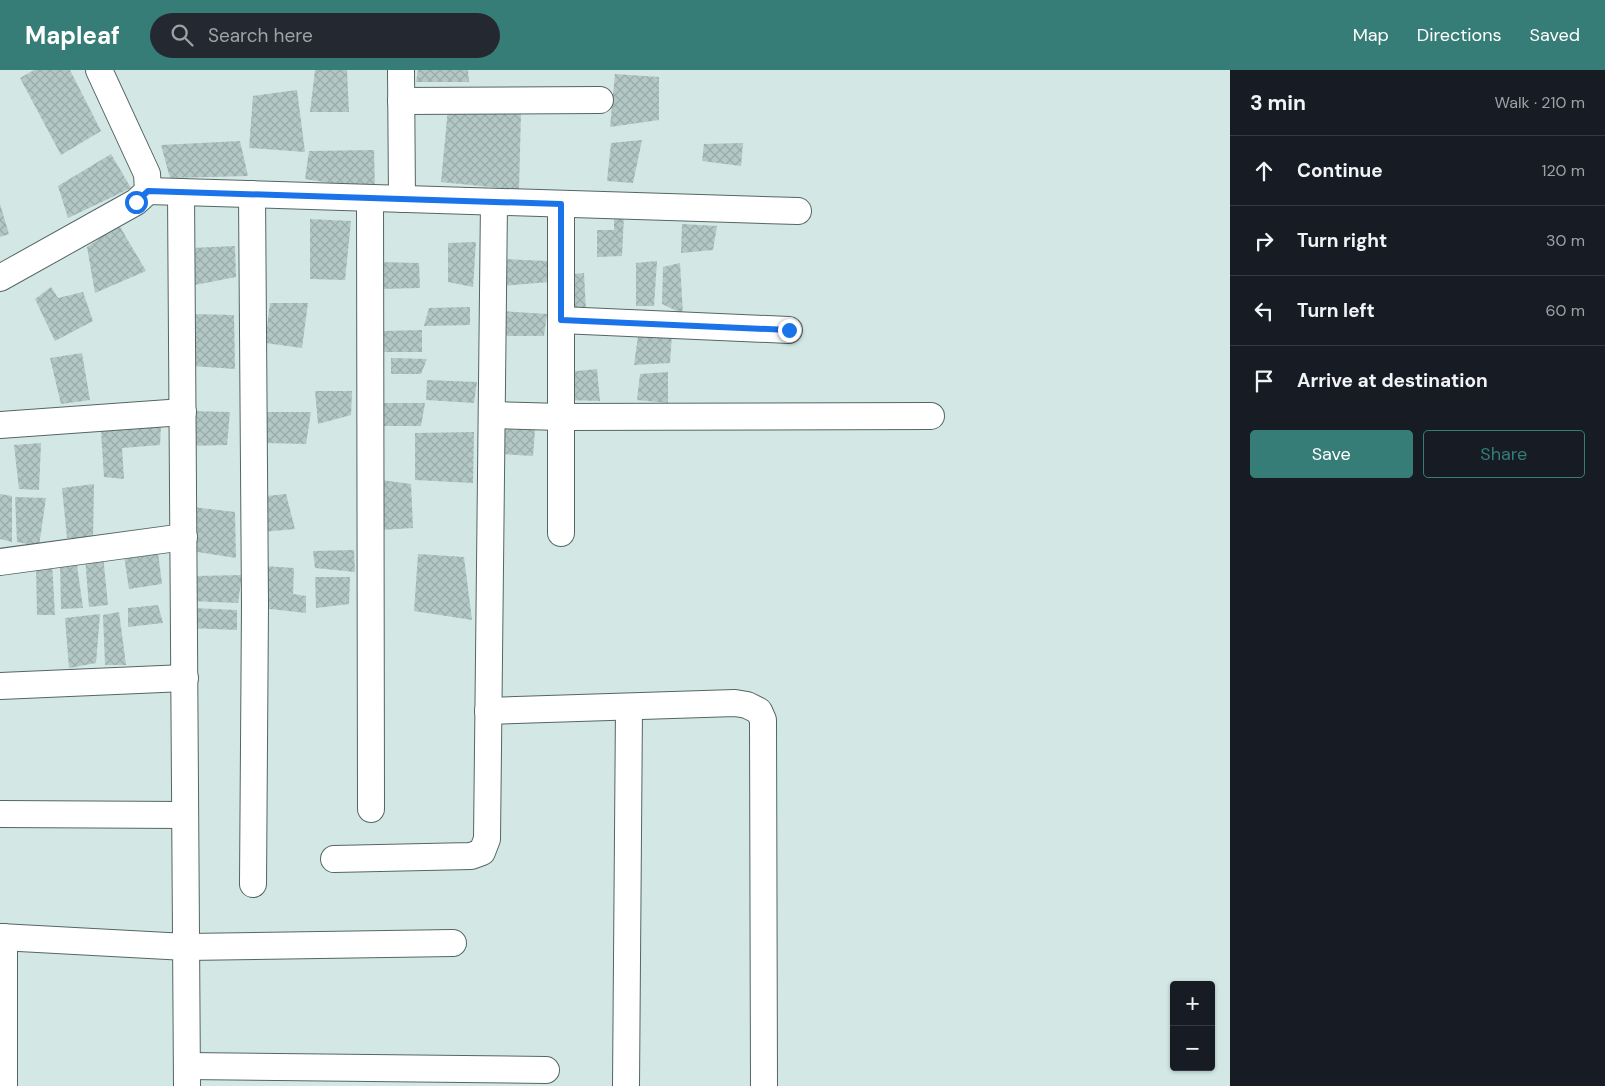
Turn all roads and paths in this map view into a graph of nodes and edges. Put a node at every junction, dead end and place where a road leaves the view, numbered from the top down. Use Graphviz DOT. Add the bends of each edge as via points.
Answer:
graph roads {
  1 [pos="99,70"];
  2 [pos="401,70"];
  3 [pos="600,100"];
  4 [pos="400,101"];
  5 [pos="148,191"];
  6 [pos="182,192"];
  7 [pos="252,194"];
  8 [pos="370,198"];
  9 [pos="402,199"];
  10 [pos="494,202"];
  11 [pos="561,204"];
  12 [pos="798,211"];
  13 [pos="0,278"];
  14 [pos="561,320"];
  15 [pos="789,330"];
  16 [pos="183,412"];
  17 [pos="492,415"];
  18 [pos="561,416"];
  19 [pos="931,416"];
  20 [pos="0,425"];
  21 [pos="561,533"];
  22 [pos="184,537"];
  23 [pos="0,562"];
  24 [pos="185,678"];
  25 [pos="0,686"];
  26 [pos="629,707"];
  27 [pos="488,711"];
  28 [pos="371,809"];
  29 [pos="0,814"];
  30 [pos="185,815"];
  31 [pos="334,859"];
  32 [pos="253,884"];
  33 [pos="2,937"];
  34 [pos="453,944"];
  35 [pos="186,947"];
  36 [pos="546,1070"];
  37 [pos="187,1076"];
  38 [pos="4,1086"];
  39 [pos="626,1086"];
  40 [pos="764,1086"];
  1 -- 5 [label="street" via="147,174"];
  2 -- 4 [label="street"];
  3 -- 4 [label="street"];
  4 -- 9 [label="street"];
  5 -- 6 [label="street"];
  5 -- 13 [label="street" via="136,202"];
  6 -- 7 [label="street"];
  6 -- 16 [label="street"];
  7 -- 8 [label="street"];
  7 -- 32 [label="street"];
  8 -- 9 [label="street"];
  8 -- 28 [label="street"];
  9 -- 10 [label="street"];
  10 -- 11 [label="street"];
  10 -- 17 [label="street"];
  11 -- 12 [label="street"];
  11 -- 14 [label="street"];
  14 -- 15 [label="street"];
  14 -- 18 [label="street"];
  16 -- 20 [label="street"];
  16 -- 22 [label="street"];
  17 -- 18 [label="street"];
  17 -- 27 [label="street"];
  18 -- 19 [label="street"];
  18 -- 21 [label="street"];
  22 -- 23 [label="street"];
  22 -- 24 [label="street"];
  24 -- 25 [label="street"];
  24 -- 30 [label="street"];
  26 -- 27 [label="street"];
  26 -- 39 [label="street"];
  26 -- 40 [label="street" via="747,704 759,711 763,720"];
  27 -- 31 [label="street" via="487,840 482,852 471,856"];
  29 -- 30 [label="street"];
  30 -- 35 [label="street"];
  33 -- 35 [label="street"];
  33 -- 38 [label="street"];
  34 -- 35 [label="street"];
  35 -- 37 [label="street"];
  36 -- 37 [label="street"];
}
